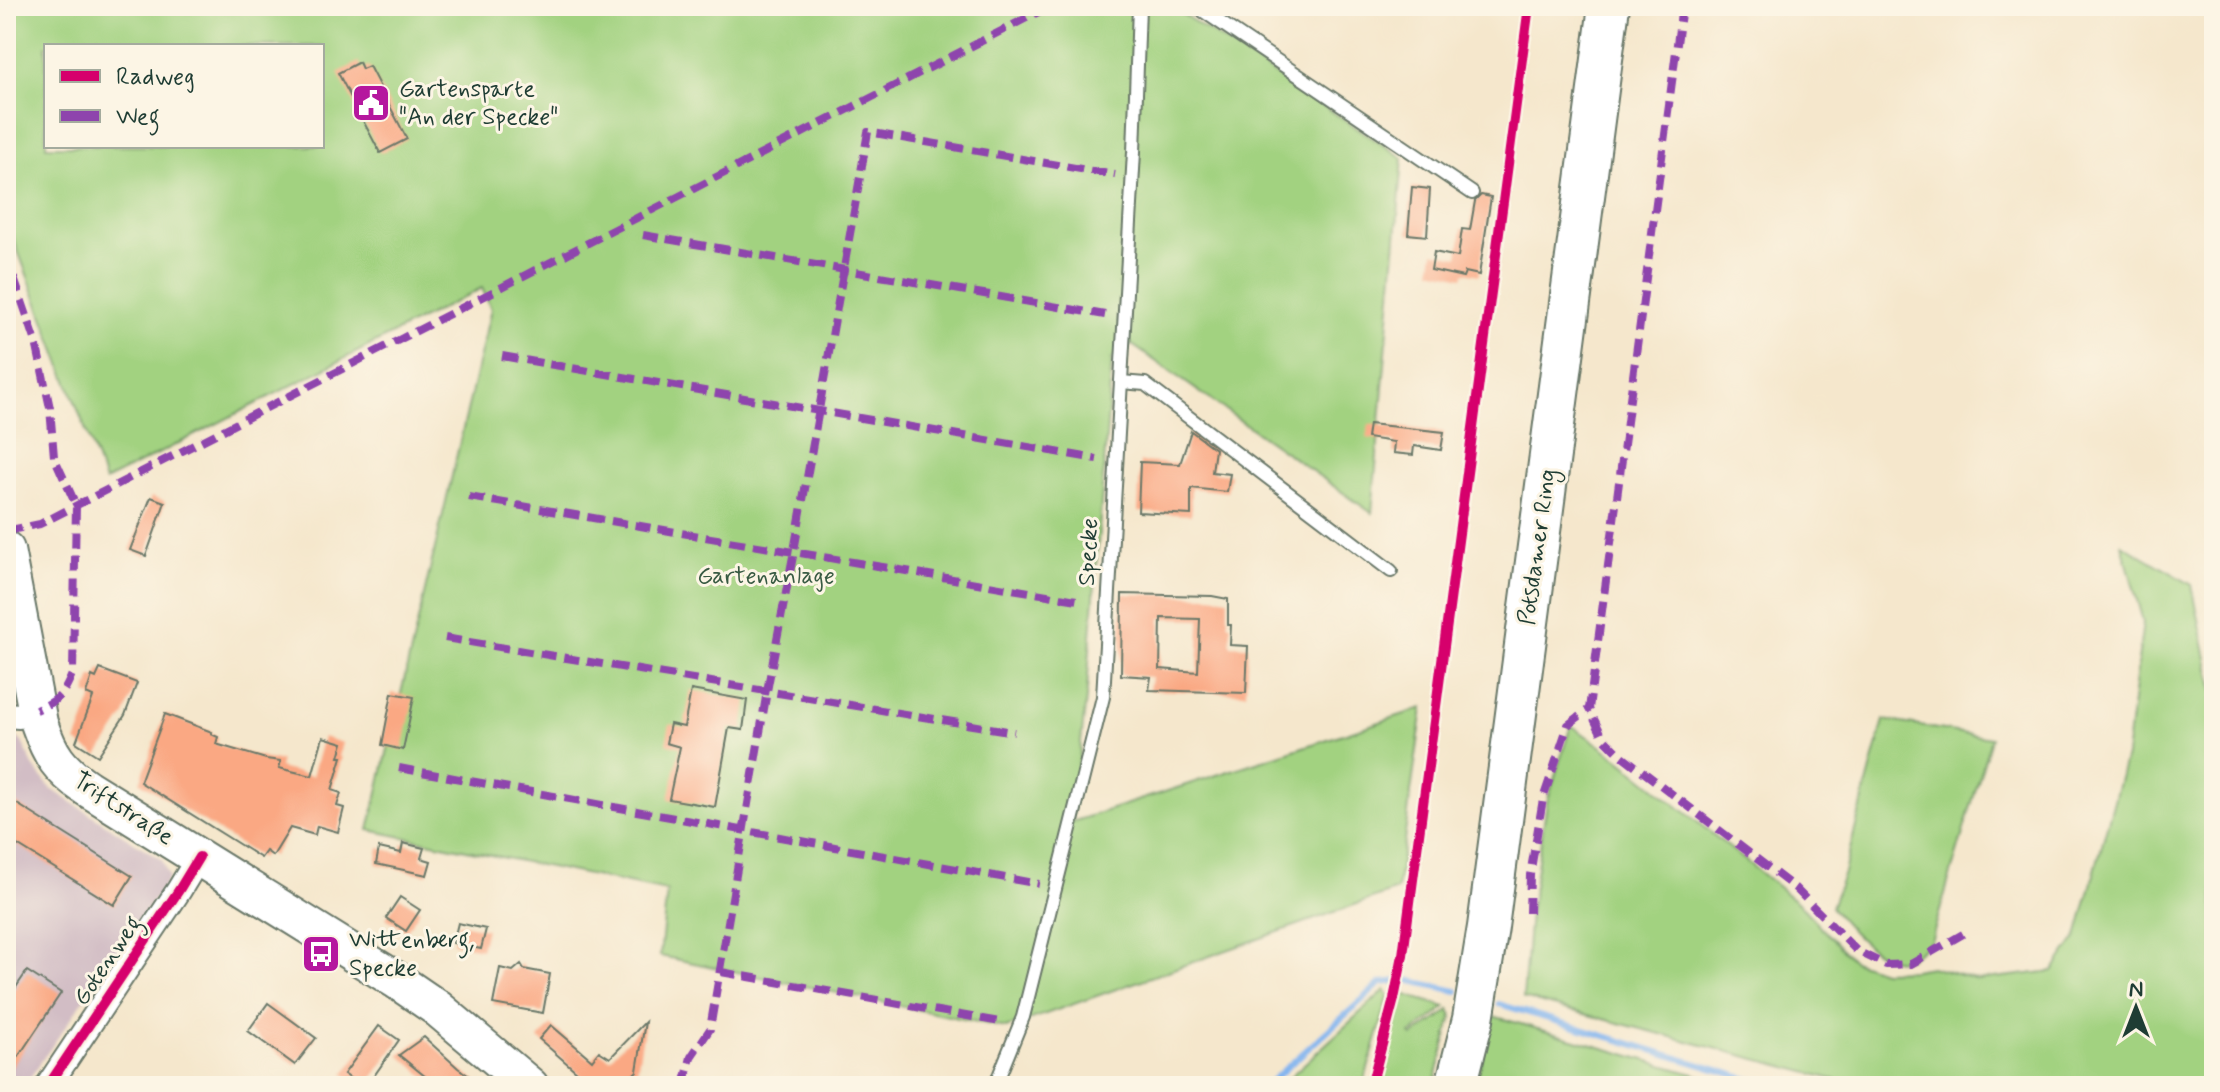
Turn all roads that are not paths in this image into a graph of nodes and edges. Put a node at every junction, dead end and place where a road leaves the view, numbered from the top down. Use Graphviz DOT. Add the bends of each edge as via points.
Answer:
graph roads {
  1 [pos="1139,6"];
  2 [pos="1196,6"];
  3 [pos="1609,6"];
  4 [pos="1472,193"];
  5 [pos="1121,382"];
  6 [pos="6,550"];
  7 [pos="1391,571"];
  8 [pos="21,713"];
  9 [pos="199,857"];
  10 [pos="48,1086"];
  11 [pos="530,1086"];
  12 [pos="995,1086"];
  13 [pos="1456,1086"];
  1 -- 5 [label="lane, Specke"];
  2 -- 4 [label="lane"];
  3 -- 13 [label="main road, Potsdamer Ring" via="1488,927"];
  5 -- 7 [label="lane" via="1145,384"];
  5 -- 12 [label="lane, Specke" via="1103,697 1023,1017"];
  6 -- 8 [label="main road, Triftstraße"];
  8 -- 9 [label="main road, Triftstraße" via="63,770"];
  9 -- 10 [label="street, Gotenweg"];
  9 -- 11 [label="main road, Triftstraße" via="437,1008"];
}
